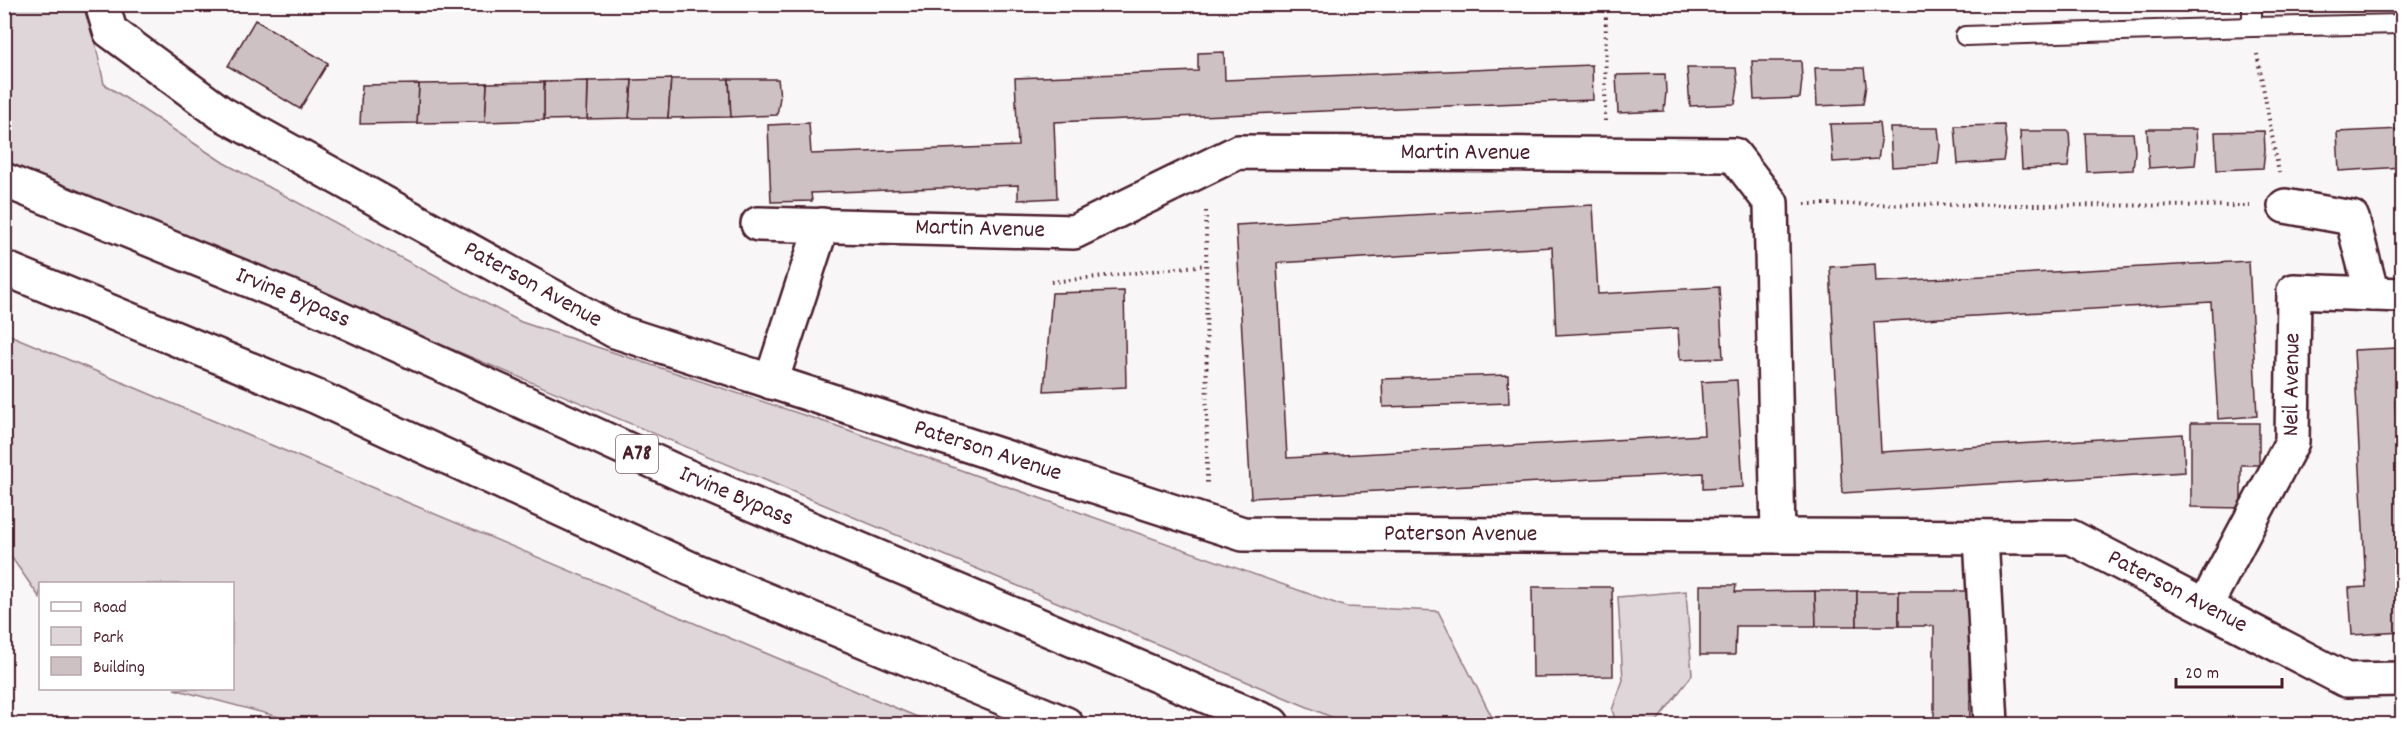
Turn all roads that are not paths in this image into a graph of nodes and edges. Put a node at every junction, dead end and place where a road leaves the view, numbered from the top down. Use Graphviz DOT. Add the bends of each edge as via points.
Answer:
graph roads {
  1 [pos="102,4"];
  2 [pos="2252,4"];
  3 [pos="2403,24"];
  4 [pos="2252,27"];
  5 [pos="1965,36"];
  6 [pos="4,180"];
  7 [pos="2285,206"];
  8 [pos="758,224"];
  9 [pos="822,225"];
  10 [pos="4,268"];
  11 [pos="2387,294"];
  12 [pos="771,382"];
  13 [pos="1778,536"];
  14 [pos="1981,537"];
  15 [pos="2205,606"];
  16 [pos="2403,679"];
  17 [pos="1066,724"];
  18 [pos="1272,724"];
  19 [pos="1991,724"];
  1 -- 12 [label="main road, Paterson Avenue" via="110,31 231,118 615,331"];
  2 -- 4 [label="lane"];
  3 -- 4 [label="lane"];
  4 -- 5 [label="lane"];
  6 -- 18 [label="main road, Irvine Bypass / A78" via="308,304 680,473"];
  7 -- 11 [label="main road, Neil Avenue" via="2352,218"];
  8 -- 9 [label="main road, Martin Avenue"];
  9 -- 12 [label="main road"];
  9 -- 13 [label="main road, Martin Avenue" via="1074,232 1238,152 1734,155 1771,203"];
  10 -- 17 [label="main road" via="317,397 691,568"];
  11 -- 15 [label="main road, Neil Avenue" via="2294,291 2292,442"];
  12 -- 13 [label="main road, Paterson Avenue" via="1243,534"];
  13 -- 14 [label="main road, Paterson Avenue"];
  14 -- 15 [label="main road, Paterson Avenue" via="2072,537"];
  14 -- 19 [label="main road"];
  15 -- 16 [label="main road, Paterson Avenue" via="2346,680"];
}
